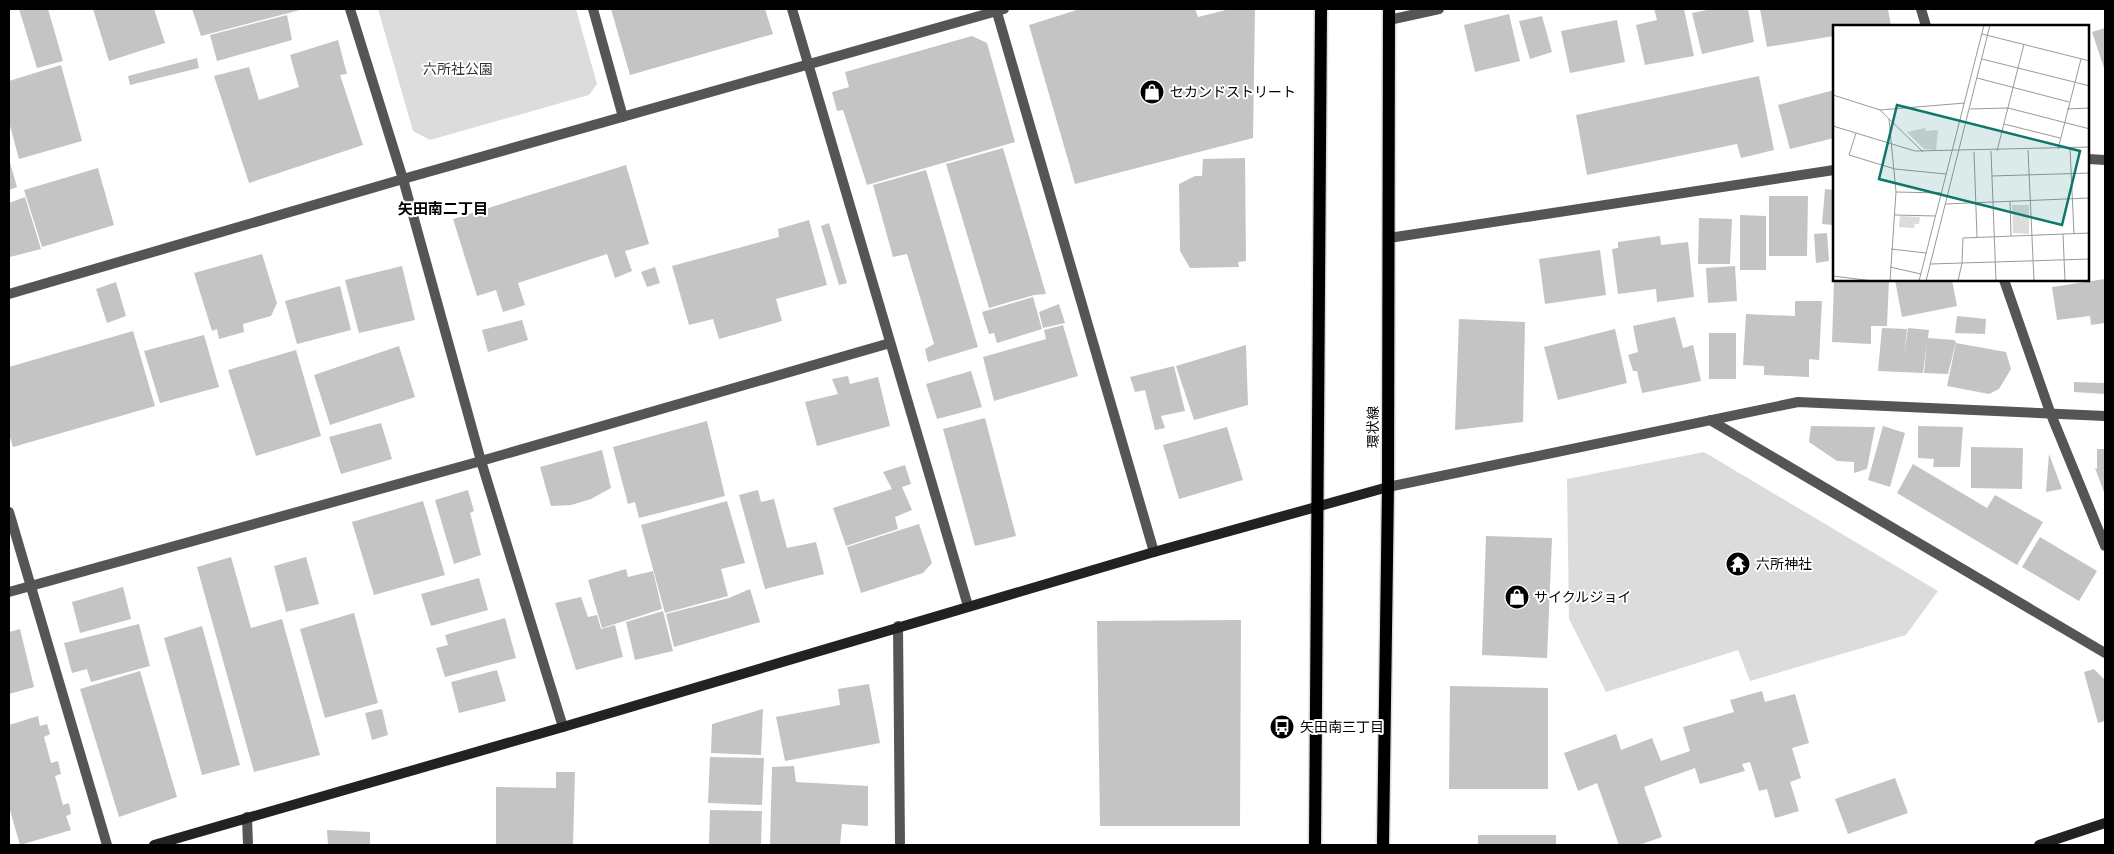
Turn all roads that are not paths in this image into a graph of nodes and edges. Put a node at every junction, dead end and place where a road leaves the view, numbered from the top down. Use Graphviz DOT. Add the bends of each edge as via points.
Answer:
graph roads {
  1 [pos="350,9"];
  2 [pos="593,9"];
  3 [pos="792,9"];
  4 [pos="999,9"];
  5 [pos="1321,9"];
  6 [pos="1439,9"];
  7 [pos="1921,9"];
  8 [pos="1389,14"];
  9 [pos="1926,25"];
  10 [pos="808,63"];
  11 [pos="623,117"];
  12 [pos="2089,159"];
  13 [pos="2105,160"];
  14 [pos="1833,170"];
  15 [pos="402,179"];
  16 [pos="1389,238"];
  17 [pos="2004,281"];
  18 [pos="9,294"];
  19 [pos="890,343"];
  20 [pos="2050,412"];
  21 [pos="2105,416"];
  22 [pos="1710,420"];
  23 [pos="481,461"];
  24 [pos="1388,487"];
  25 [pos="1318,506"];
  26 [pos="9,512"];
  27 [pos="2105,546"];
  28 [pos="1154,552"];
  29 [pos="31,586"];
  30 [pos="9,592"];
  31 [pos="968,606"];
  32 [pos="898,626"];
  33 [pos="2105,652"];
  34 [pos="563,727"];
  35 [pos="247,818"];
  36 [pos="2105,823"];
  37 [pos="107,845"];
  38 [pos="154,845"];
  39 [pos="248,845"];
  40 [pos="900,845"];
  41 [pos="1315,845"];
  42 [pos="1383,845"];
  43 [pos="2039,845"];
  1 -- 15 [label="street"];
  2 -- 11 [label="street"];
  3 -- 10 [label="street"];
  4 -- 10 [label="street"];
  4 -- 28 [label="street"];
  5 -- 25 [label="main road"];
  6 -- 8 [label="street"];
  7 -- 9 [label="street"];
  8 -- 16 [label="main road, 環状線"];
  10 -- 11 [label="street"];
  10 -- 19 [label="street"];
  11 -- 15 [label="street"];
  12 -- 13 [label="street"];
  14 -- 16 [label="street"];
  15 -- 18 [label="street"];
  15 -- 23 [label="street"];
  16 -- 24 [label="main road, 環状線"];
  17 -- 20 [label="street"];
  19 -- 23 [label="street"];
  19 -- 31 [label="street"];
  20 -- 21 [label="street"];
  20 -- 22 [label="street" via="1798,402"];
  20 -- 27 [label="street"];
  22 -- 24 [label="street"];
  22 -- 33 [label="street"];
  23 -- 29 [label="street"];
  23 -- 34 [label="street"];
  24 -- 25 [label="street"];
  24 -- 42 [label="main road, 環状線"];
  25 -- 28 [label="street"];
  25 -- 41 [label="main road"];
  26 -- 29 [label="street"];
  28 -- 31 [label="street"];
  29 -- 30 [label="street"];
  29 -- 37 [label="street"];
  31 -- 32 [label="street"];
  32 -- 34 [label="street"];
  32 -- 40 [label="street"];
  34 -- 35 [label="street"];
  35 -- 38 [label="street"];
  35 -- 39 [label="street"];
  36 -- 43 [label="street"];
}
